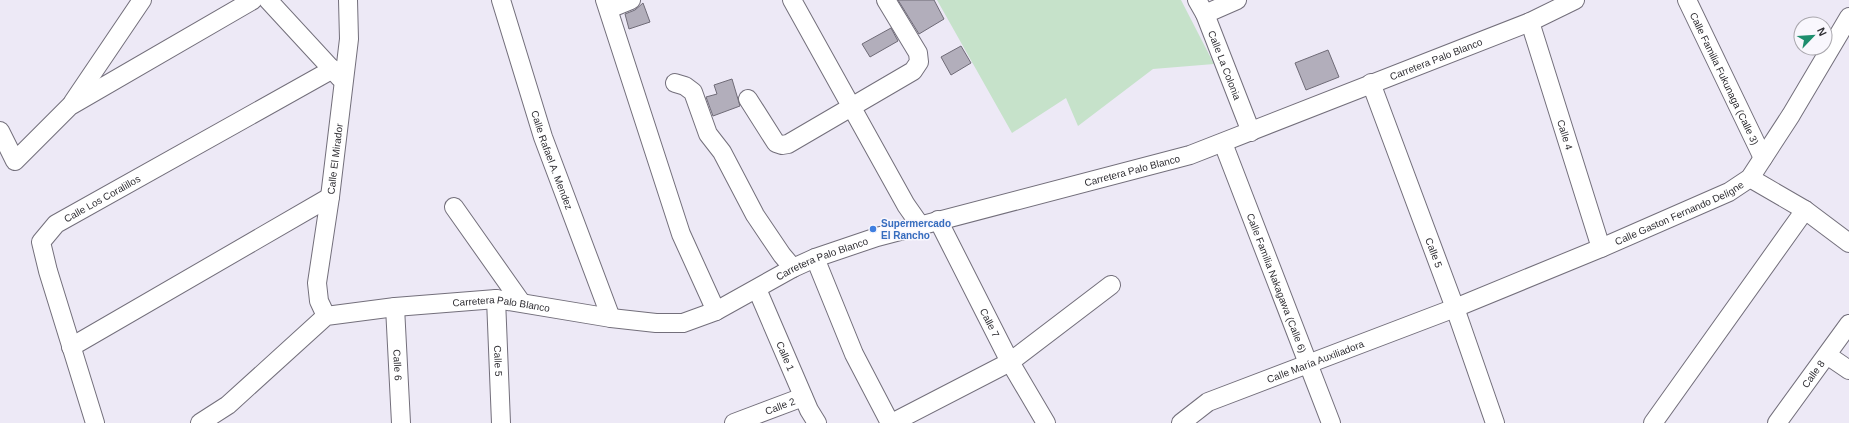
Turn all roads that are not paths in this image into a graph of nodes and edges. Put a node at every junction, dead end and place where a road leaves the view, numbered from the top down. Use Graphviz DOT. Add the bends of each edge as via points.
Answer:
graph roads {
  1 [pos="142,0"];
  2 [pos="253,0"];
  3 [pos="268,0"];
  4 [pos="348,0"];
  5 [pos="501,0"];
  6 [pos="631,0"];
  7 [pos="792,0"];
  8 [pos="886,0"];
  9 [pos="1237,0"];
  10 [pos="1575,0"];
  11 [pos="1687,0"];
  12 [pos="607,5"];
  13 [pos="1201,7"];
  14 [pos="1849,17"];
  15 [pos="1530,22"];
  16 [pos="333,69"];
  17 [pos="344,83"];
  18 [pos="675,83"];
  19 [pos="1371,83"];
  20 [pos="748,99"];
  21 [pos="70,106"];
  22 [pos="851,107"];
  23 [pos="0,131"];
  24 [pos="1251,132"];
  25 [pos="1223,142"];
  26 [pos="1763,158"];
  27 [pos="1750,178"];
  28 [pos="330,197"];
  29 [pos="454,207"];
  30 [pos="1805,210"];
  31 [pos="938,220"];
  32 [pos="920,225"];
  33 [pos="1849,243"];
  34 [pos="1601,248"];
  35 [pos="815,258"];
  36 [pos="793,268"];
  37 [pos="1111,286"];
  38 [pos="757,289"];
  39 [pos="496,299"];
  40 [pos="521,302"];
  41 [pos="395,307"];
  42 [pos="1455,308"];
  43 [pos="716,311"];
  44 [pos="326,316"];
  45 [pos="611,318"];
  46 [pos="1849,324"];
  47 [pos="71,347"];
  48 [pos="1827,355"];
  49 [pos="1010,362"];
  50 [pos="1308,364"];
  51 [pos="1849,370"];
  52 [pos="803,397"];
  53 [pos="95,423"];
  54 [pos="200,423"];
  55 [pos="401,423"];
  56 [pos="501,423"];
  57 [pos="734,423"];
  58 [pos="817,423"];
  59 [pos="891,423"];
  60 [pos="1046,423"];
  61 [pos="1181,423"];
  62 [pos="1331,423"];
  63 [pos="1495,423"];
  64 [pos="1652,423"];
  65 [pos="1777,423"];
  1 -- 21 [label="street"];
  2 -- 21 [label="street"];
  3 -- 16 [label="street"];
  4 -- 17 [label="street, Calle El Mirador" via="349,39"];
  5 -- 45 [label="street, Calle Rafael A. Mendez" via="543,137"];
  6 -- 12 [label="street"];
  7 -- 22 [label="street"];
  8 -- 22 [label="street" via="918,53 919,62 913,71"];
  9 -- 13 [label="street"];
  10 -- 15 [label="street, Carretera Palo Blanco"];
  11 -- 26 [label="street, Calle Familia Fukunaga (Calle 3)"];
  12 -- 43 [label="street" via="681,234"];
  13 -- 24 [label="street, Calle La Colonia"];
  14 -- 26 [label="street, Calle Gaston Fernando Deligne"];
  15 -- 19 [label="street, Carretera Palo Blanco"];
  15 -- 34 [label="street, Calle 4"];
  16 -- 17 [label="street"];
  16 -- 47 [label="street, Calle Los Coralillos" via="56,224 41,242"];
  17 -- 28 [label="street, Calle El Mirador"];
  18 -- 36 [label="street" via="685,86 692,92 708,134 722,152 755,215"];
  19 -- 24 [label="street, Carretera Palo Blanco"];
  19 -- 42 [label="street, Calle 5"];
  20 -- 22 [label="street" via="776,143 782,145 788,144"];
  21 -- 23 [label="street" via="15,161"];
  22 -- 32 [label="street"];
  24 -- 25 [label="street, Carretera Palo Blanco"];
  25 -- 31 [label="street, Carretera Palo Blanco" via="1190,155"];
  25 -- 50 [label="street, Calle Familia Nakagawa (Calle 6)"];
  26 -- 27 [label="street, Calle Gaston Fernando Deligne"];
  27 -- 30 [label="street"];
  27 -- 34 [label="street, Calle Gaston Fernando Deligne" via="1729,192"];
  28 -- 44 [label="street, Calle El Mirador" via="317,283 319,300"];
  28 -- 47 [label="street"];
  29 -- 40 [label="street"];
  30 -- 33 [label="street"];
  30 -- 64 [label="street"];
  31 -- 32 [label="street, Carretera Palo Blanco"];
  31 -- 49 [label="street, Calle 7"];
  32 -- 35 [label="street, Carretera Palo Blanco" via="877,236"];
  34 -- 42 [label="street, Calle Gaston Fernando Deligne"];
  35 -- 36 [label="street, Carretera Palo Blanco"];
  35 -- 59 [label="street" via="854,354"];
  36 -- 38 [label="street, Carretera Palo Blanco"];
  37 -- 49 [label="street"];
  38 -- 43 [label="street, Carretera Palo Blanco"];
  38 -- 52 [label="street, Calle 1"];
  39 -- 40 [label="street, Carretera Palo Blanco"];
  39 -- 41 [label="street, Carretera Palo Blanco"];
  39 -- 56 [label="street, Calle 5"];
  40 -- 45 [label="street, Carretera Palo Blanco"];
  41 -- 44 [label="street, Carretera Palo Blanco"];
  41 -- 55 [label="street, Calle 6"];
  42 -- 50 [label="street, Calle María Auxiliadora"];
  42 -- 63 [label="street, Calle 5"];
  43 -- 45 [label="street, Carretera Palo Blanco" via="683,323"];
  44 -- 54 [label="street" via="228,405"];
  46 -- 48 [label="street, Calle 8"];
  47 -- 53 [label="street, Calle Los Coralillos"];
  48 -- 51 [label="street"];
  48 -- 65 [label="street, Calle 8"];
  49 -- 59 [label="street"];
  49 -- 60 [label="street, Calle 7"];
  50 -- 61 [label="street, Calle María Auxiliadora" via="1208,402"];
  50 -- 62 [label="street, Calle Familia Nakagawa (Calle 6)"];
  52 -- 57 [label="street, Calle 2"];
  52 -- 58 [label="street, Calle 1"];
}
